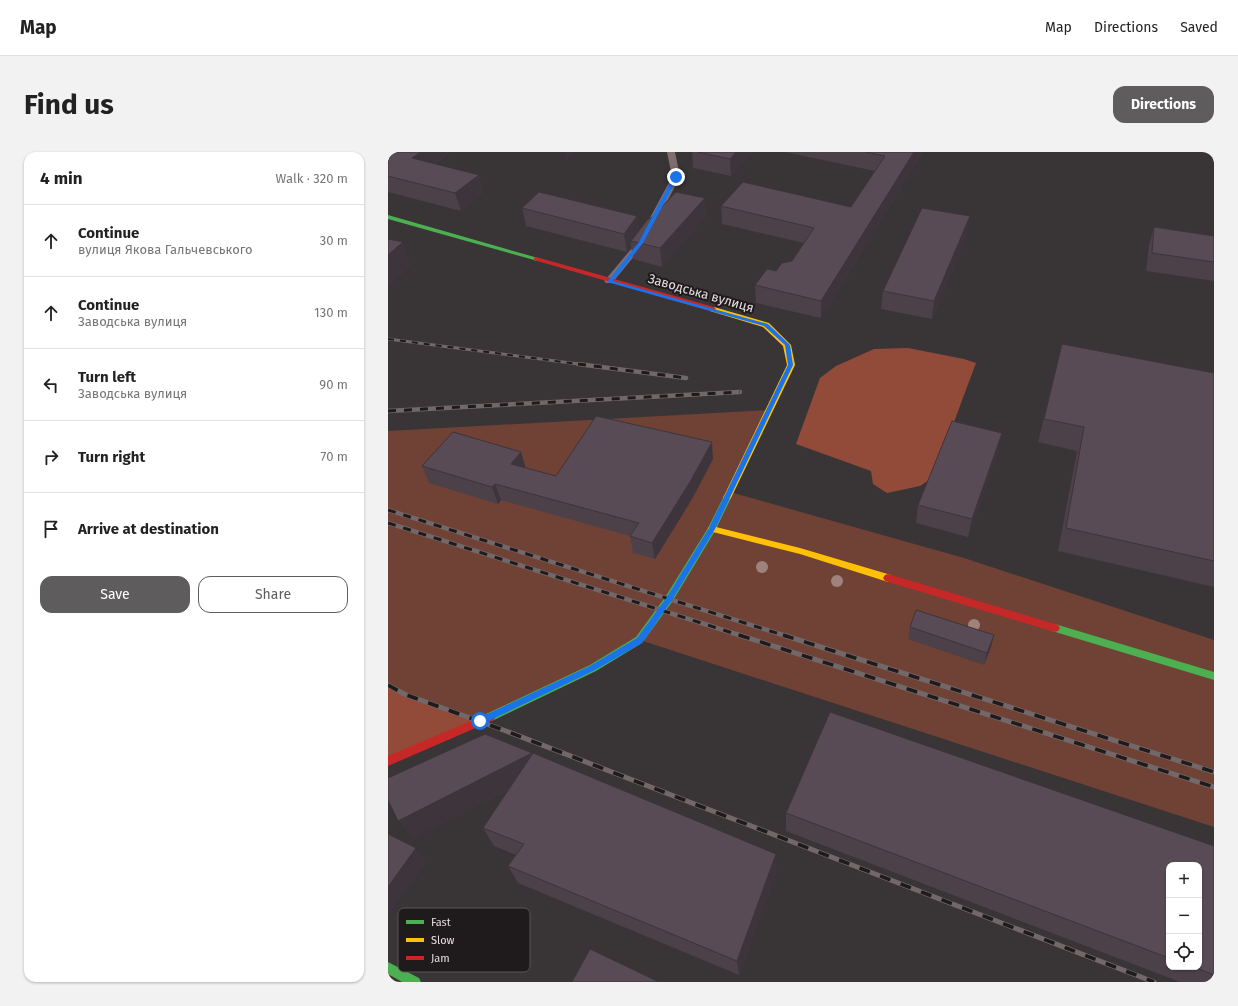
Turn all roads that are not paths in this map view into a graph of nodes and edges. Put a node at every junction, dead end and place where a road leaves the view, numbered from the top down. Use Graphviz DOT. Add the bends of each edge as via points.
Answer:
graph roads {
  1 [pos="671,152"];
  2 [pos="388,217"];
  3 [pos="609,282"];
  4 [pos="712,529"];
  5 [pos="1214,676"];
  6 [pos="388,761"];
  7 [pos="388,968"];
  8 [pos="415,982"];
  1 -- 3 [label="lane" via="676,177 641,243"];
  2 -- 3 [label="street, Заводська вулиця"];
  3 -- 4 [label="street, Заводська вулиця" via="766,325 787,345 791,365"];
  4 -- 5 [label="street" via="800,551"];
  4 -- 6 [label="street, Заводська вулиця" via="669,599 639,640 592,668"];
  7 -- 8 [label="street"];
}
